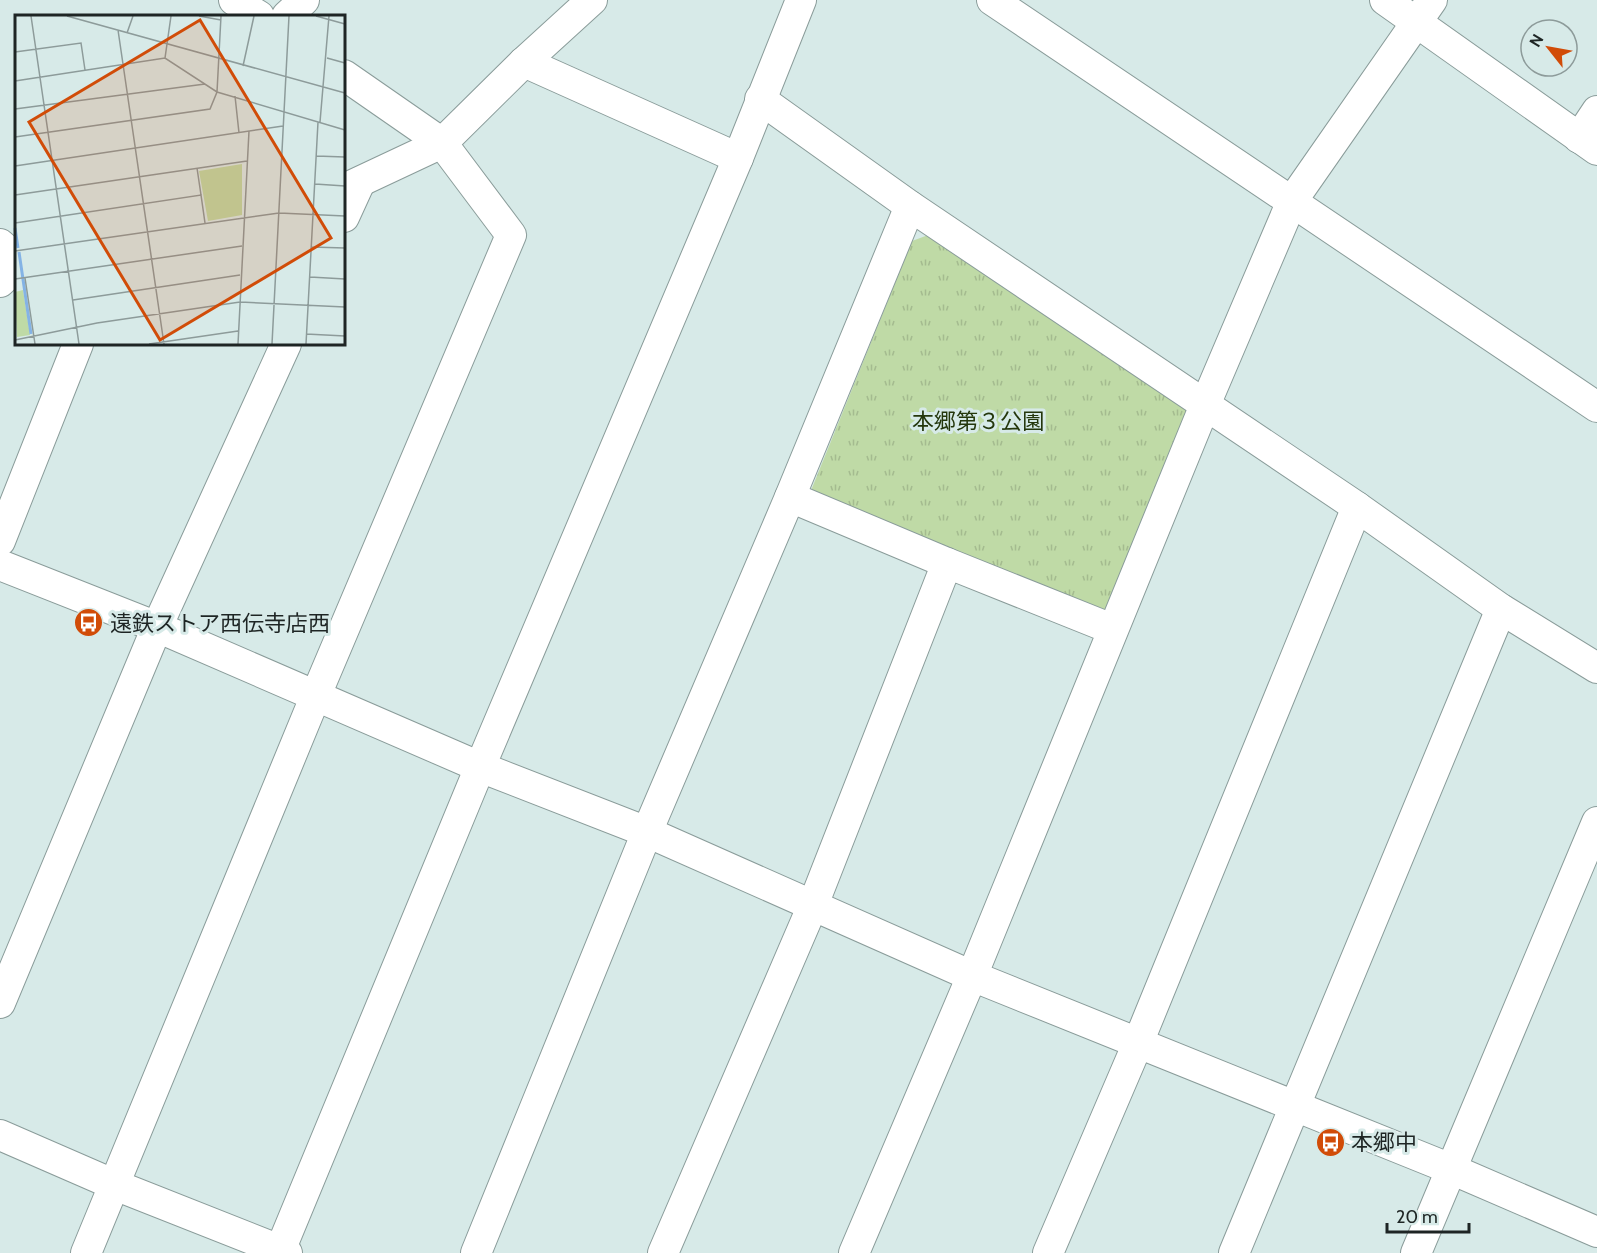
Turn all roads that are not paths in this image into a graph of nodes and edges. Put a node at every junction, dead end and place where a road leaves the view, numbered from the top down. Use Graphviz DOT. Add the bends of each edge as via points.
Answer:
graph roads {
  1 [pos="234,0"];
  2 [pos="304,0"];
  3 [pos="592,0"];
  4 [pos="801,0"];
  5 [pos="992,0"];
  6 [pos="1385,0"];
  7 [pos="1424,11"];
  8 [pos="257,15"];
  9 [pos="288,15"];
  10 [pos="524,62"];
  11 [pos="345,76"];
  12 [pos="760,99"];
  13 [pos="1597,111"];
  14 [pos="442,143"];
  15 [pos="1588,144"];
  16 [pos="738,158"];
  17 [pos="352,186"];
  18 [pos="1292,201"];
  19 [pos="910,206"];
  20 [pos="345,213"];
  21 [pos="0,244"];
  22 [pos="15,257"];
  23 [pos="15,268"];
  24 [pos="0,282"];
  25 [pos="78,345"];
  26 [pos="286,345"];
  27 [pos="1205,405"];
  28 [pos="1597,407"];
  29 [pos="790,497"];
  30 [pos="1357,507"];
  31 [pos="0,541"];
  32 [pos="946,563"];
  33 [pos="0,565"];
  34 [pos="1501,609"];
  35 [pos="157,627"];
  36 [pos="1112,629"];
  37 [pos="1597,668"];
  38 [pos="316,694"];
  39 [pos="480,767"];
  40 [pos="1597,822"];
  41 [pos="647,832"];
  42 [pos="813,905"];
  43 [pos="972,976"];
  44 [pos="0,1003"];
  45 [pos="1138,1043"];
  46 [pos="1293,1107"];
  47 [pos="0,1136"];
  48 [pos="1451,1169"];
  49 [pos="115,1185"];
  50 [pos="1597,1232"];
  51 [pos="282,1252"];
  52 [pos="86,1253"];
  53 [pos="476,1253"];
  54 [pos="663,1253"];
  55 [pos="854,1253"];
  56 [pos="1048,1253"];
  57 [pos="1234,1253"];
  58 [pos="1416,1253"];
  1 -- 8 [label="street"];
  2 -- 9 [label="street"];
  3 -- 10 [label="street"];
  4 -- 12 [label="street"];
  5 -- 18 [label="street"];
  6 -- 7 [label="street"];
  7 -- 15 [label="street"];
  7 -- 18 [label="street"];
  10 -- 14 [label="street"];
  10 -- 16 [label="street"];
  11 -- 14 [label="street"];
  12 -- 16 [label="street"];
  12 -- 19 [label="street"];
  13 -- 15 [label="street"];
  14 -- 17 [label="street"];
  14 -- 38 [label="street" via="511,235"];
  16 -- 39 [label="street"];
  17 -- 20 [label="street"];
  18 -- 27 [label="street"];
  18 -- 28 [label="street"];
  19 -- 27 [label="street"];
  19 -- 29 [label="street"];
  21 -- 22 [label="street"];
  23 -- 24 [label="street"];
  25 -- 31 [label="street"];
  26 -- 35 [label="street"];
  27 -- 30 [label="street"];
  27 -- 36 [label="street"];
  29 -- 32 [label="street"];
  29 -- 41 [label="street"];
  30 -- 34 [label="street"];
  30 -- 45 [label="street"];
  32 -- 36 [label="street"];
  32 -- 42 [label="street"];
  33 -- 35 [label="street"];
  34 -- 37 [label="street"];
  34 -- 46 [label="street"];
  35 -- 38 [label="street"];
  35 -- 44 [label="street"];
  36 -- 43 [label="street"];
  38 -- 39 [label="street"];
  38 -- 49 [label="street"];
  39 -- 41 [label="street"];
  39 -- 51 [label="street"];
  40 -- 48 [label="street"];
  41 -- 42 [label="street"];
  41 -- 53 [label="street"];
  42 -- 43 [label="street"];
  42 -- 54 [label="street"];
  43 -- 45 [label="street"];
  43 -- 55 [label="street"];
  45 -- 46 [label="street"];
  45 -- 56 [label="street"];
  46 -- 48 [label="street"];
  46 -- 57 [label="street"];
  47 -- 49 [label="street"];
  48 -- 50 [label="street"];
  48 -- 58 [label="street"];
  49 -- 51 [label="street"];
  49 -- 52 [label="street"];
}
